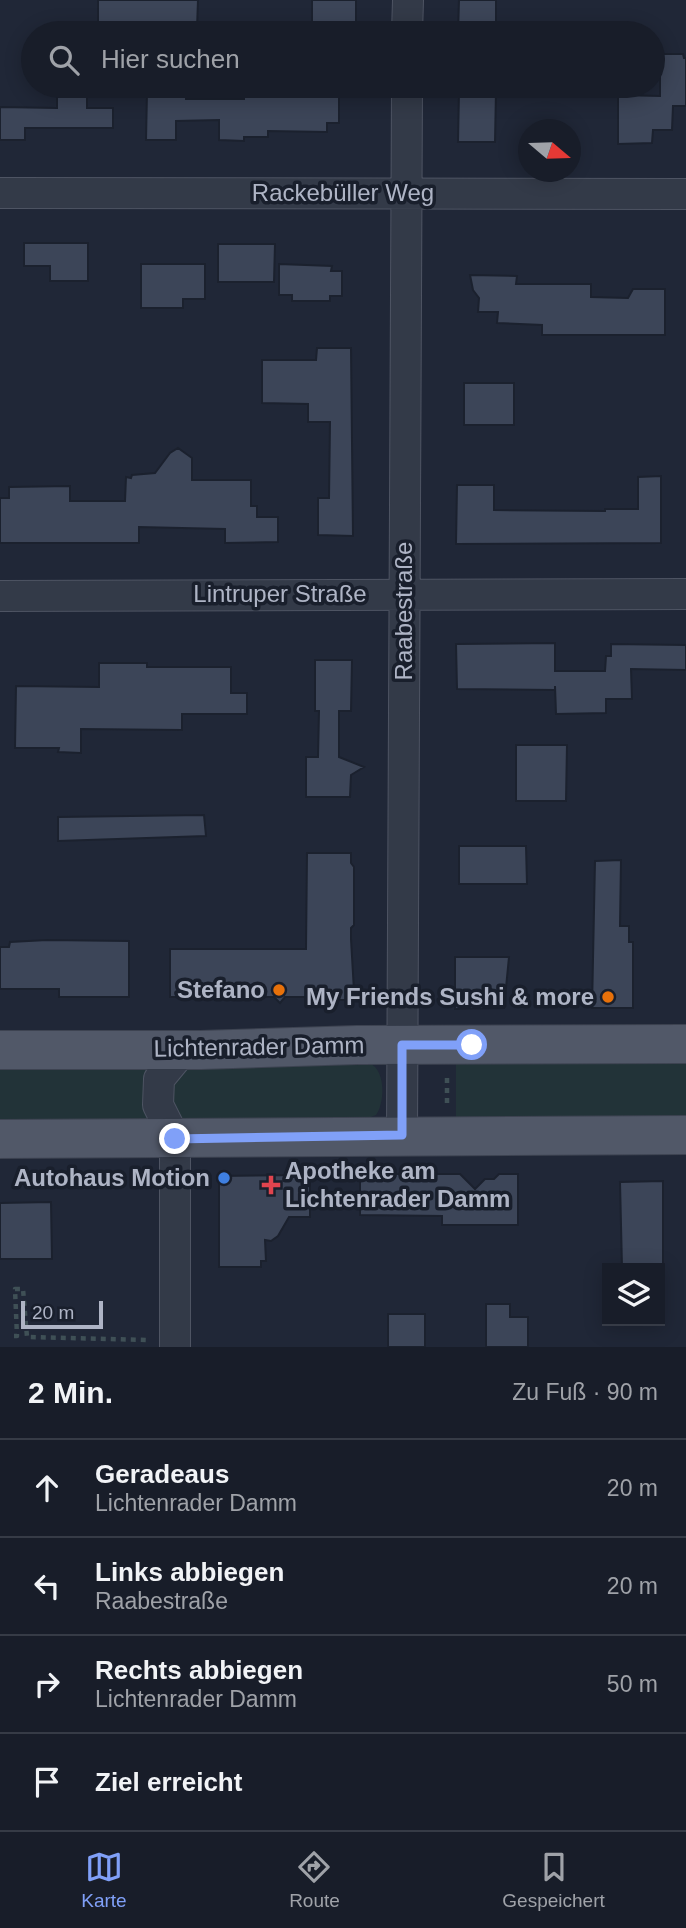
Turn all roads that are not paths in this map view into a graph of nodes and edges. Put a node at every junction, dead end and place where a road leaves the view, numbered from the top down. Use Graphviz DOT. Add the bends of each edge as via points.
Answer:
graph roads {
  1 [pos="408,0"];
  2 [pos="407,21"];
  3 [pos="407,98"];
  4 [pos="407,192"];
  5 [pos="0,193"];
  6 [pos="686,194"];
  7 [pos="404,594"];
  8 [pos="686,594"];
  9 [pos="0,596"];
  10 [pos="686,1044"];
  11 [pos="402,1045"];
  12 [pos="0,1050"];
  13 [pos="183,1050"];
  14 [pos="402,1135"];
  15 [pos="686,1135"];
  16 [pos="0,1139"];
  17 [pos="175,1139"];
  18 [pos="165,1343"];
  1 -- 2 [label="street"];
  3 -- 4 [label="street, Raabestraße"];
  4 -- 5 [label="street, Rackebüller Weg"];
  4 -- 6 [label="street, Rackebüller Weg"];
  4 -- 7 [label="street, Raabestraße"];
  7 -- 8 [label="street, Lintruper Straße"];
  7 -- 9 [label="street, Lintruper Straße"];
  7 -- 11 [label="street, Raabestraße"];
  10 -- 11 [label="main road, Lichtenrader Damm"];
  11 -- 13 [label="main road, Lichtenrader Damm"];
  11 -- 14 [label="street, Raabestraße"];
  12 -- 13 [label="main road, Lichtenrader Damm"];
  13 -- 17 [label="street" via="159,1079 158,1105"];
  14 -- 15 [label="main road"];
  14 -- 17 [label="main road"];
  16 -- 17 [label="main road"];
  17 -- 18 [label="street"];
}
